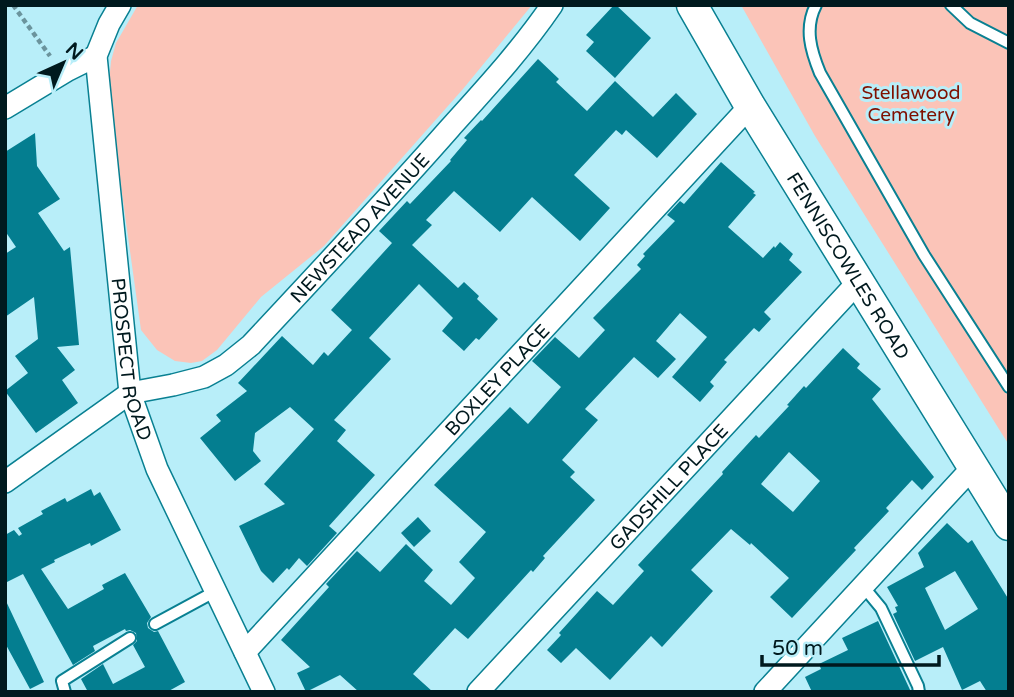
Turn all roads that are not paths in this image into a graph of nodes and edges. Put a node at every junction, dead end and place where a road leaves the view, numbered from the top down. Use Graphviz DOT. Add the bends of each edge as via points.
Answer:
graph roads {
  1 [pos="120,5"];
  2 [pos="552,5"];
  3 [pos="692,5"];
  4 [pos="816,5"];
  5 [pos="951,5"];
  6 [pos="1009,43"];
  7 [pos="96,56"];
  8 [pos="750,106"];
  9 [pos="5,108"];
  10 [pos="858,282"];
  11 [pos="1009,387"];
  12 [pos="130,393"];
  13 [pos="973,467"];
  14 [pos="5,482"];
  15 [pos="1009,525"];
  16 [pos="862,585"];
  17 [pos="216,591"];
  18 [pos="155,624"];
  19 [pos="130,638"];
  20 [pos="245,652"];
  21 [pos="65,692"];
  22 [pos="264,692"];
  23 [pos="478,692"];
  24 [pos="765,692"];
  25 [pos="919,692"];
  1 -- 7 [label="street, PROSPECT ROAD"];
  2 -- 12 [label="street, NEWSTEAD AVENUE" via="532,35 409,176 251,345 204,377"];
  3 -- 8 [label="street, FENNISCOWLES ROAD"];
  4 -- 11 [label="lane" via="809,32 820,73 924,255"];
  5 -- 6 [label="lane" via="970,23"];
  7 -- 9 [label="street"];
  7 -- 12 [label="street, PROSPECT ROAD"];
  8 -- 10 [label="street, FENNISCOWLES ROAD"];
  8 -- 20 [label="street, BOXLEY PLACE"];
  10 -- 13 [label="street, FENNISCOWLES ROAD"];
  10 -- 23 [label="street, GADSHILL PLACE"];
  12 -- 14 [label="street"];
  12 -- 17 [label="street, PROSPECT ROAD" via="157,469"];
  13 -- 15 [label="street, FENNISCOWLES ROAD"];
  13 -- 16 [label="street"];
  16 -- 24 [label="street"];
  16 -- 25 [label="lane" via="881,608"];
  17 -- 18 [label="lane"];
  17 -- 20 [label="street, PROSPECT ROAD"];
  19 -- 21 [label="lane" via="62,681"];
  20 -- 22 [label="street, PROSPECT ROAD"];
}
